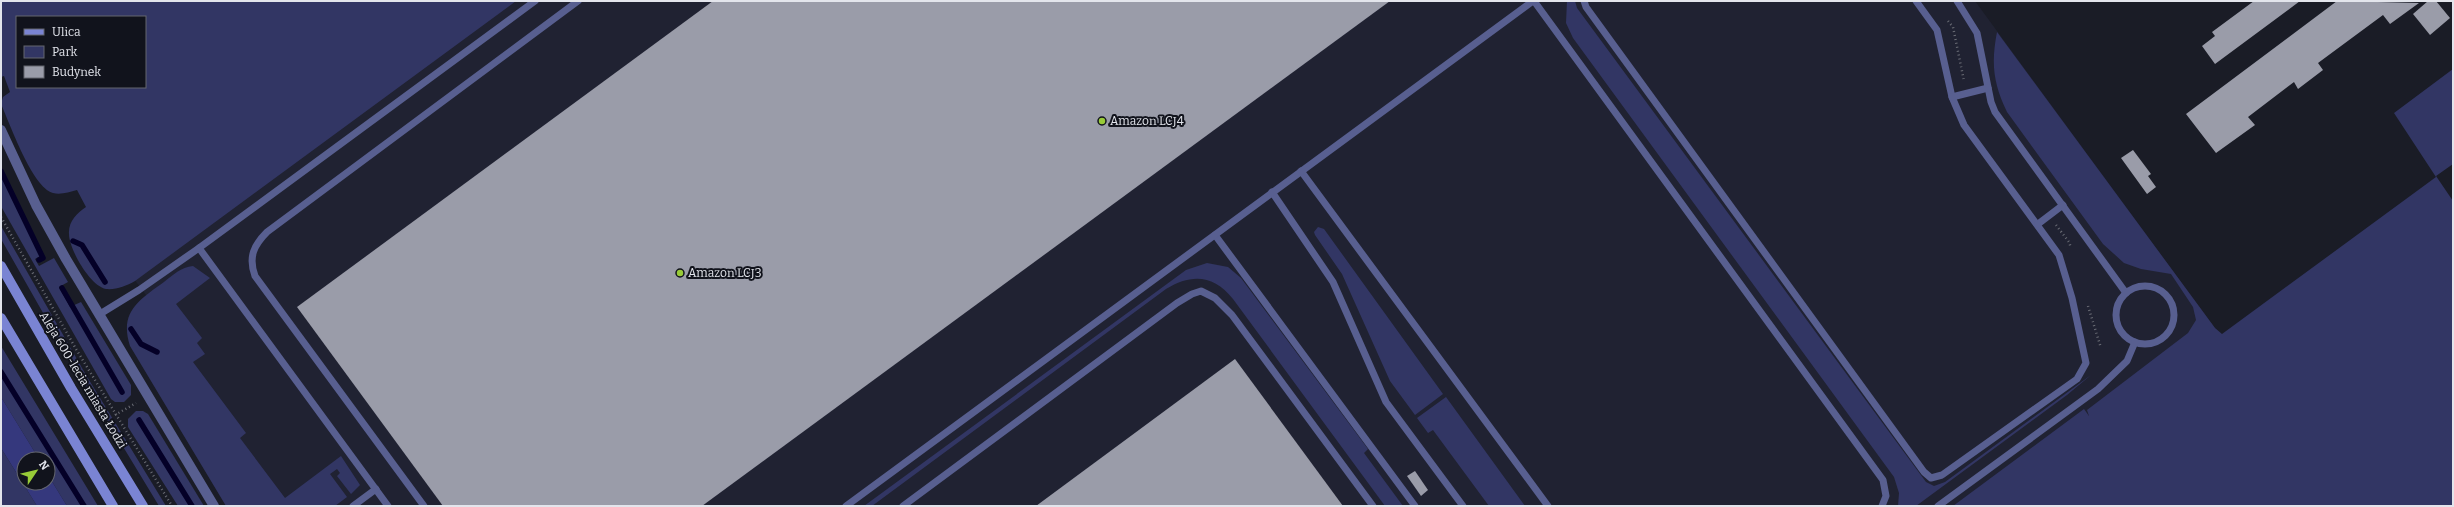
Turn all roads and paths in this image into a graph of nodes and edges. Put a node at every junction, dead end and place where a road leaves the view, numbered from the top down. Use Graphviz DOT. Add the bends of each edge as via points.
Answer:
graph roads {
  1 [pos="535,1"];
  2 [pos="578,1"];
  3 [pos="1533,1"];
  4 [pos="1584,1"];
  5 [pos="1916,1"];
  6 [pos="1957,1"];
  7 [pos="1945,17"];
  8 [pos="1988,88"];
  9 [pos="1966,92"];
  10 [pos="1952,97"];
  11 [pos="1,130"];
  12 [pos="1301,171"];
  13 [pos="1272,192"];
  14 [pos="2062,205"];
  15 [pos="2048,216"];
  16 [pos="1,217"];
  17 [pos="2038,224"];
  18 [pos="1215,235"];
  19 [pos="199,248"];
  20 [pos="2071,249"];
  21 [pos="1,266"];
  22 [pos="2126,292"];
  23 [pos="2087,302"];
  24 [pos="100,314"];
  25 [pos="1,318"];
  26 [pos="2135,342"];
  27 [pos="2101,348"];
  28 [pos="148,396"];
  29 [pos="115,415"];
  30 [pos="376,489"];
  31 [pos="113,506"];
  32 [pos="143,506"];
  33 [pos="172,506"];
  34 [pos="214,506"];
  35 [pos="353,506"];
  36 [pos="388,506"];
  37 [pos="424,506"];
  38 [pos="846,506"];
  39 [pos="902,506"];
  40 [pos="1373,506"];
  41 [pos="1416,506"];
  42 [pos="1463,506"];
  43 [pos="1548,506"];
  44 [pos="1882,506"];
  45 [pos="1938,506"];
  1 -- 19 [label="lane"];
  2 -- 37 [label="lane" via="267,232 255,244 252,255 255,276"];
  3 -- 12 [label="lane"];
  3 -- 44 [label="lane" via="1883,480 1886,496"];
  4 -- 17 [label="lane" via="1924,472 1931,478 1942,476 2077,379 2086,363 2059,255"];
  5 -- 10 [label="lane" via="1937,30"];
  6 -- 8 [label="lane" via="1977,33"];
  7 -- 9 [label="path" via="1953,27"];
  8 -- 9 [label="lane"];
  8 -- 14 [label="lane" via="1995,112"];
  9 -- 10 [label="lane"];
  10 -- 17 [label="lane" via="1964,125"];
  11 -- 24 [label="street" via="36,206"];
  12 -- 13 [label="lane"];
  12 -- 43 [label="lane"];
  13 -- 18 [label="lane"];
  13 -- 42 [label="lane" via="1334,282 1386,402"];
  14 -- 15 [label="lane"];
  14 -- 22 [label="lane"];
  15 -- 17 [label="lane"];
  15 -- 20 [label="path" via="2069,242"];
  16 -- 29 [label="path"];
  18 -- 38 [label="lane"];
  18 -- 41 [label="lane"];
  19 -- 24 [label="lane"];
  19 -- 30 [label="lane"];
  21 -- 32 [label="main road, Aleja 600-lecia miasta Łodzi"];
  22 -- 26 [label="lane" via="2118,304 2117,322 2124,334"];
  22 -- 26 [label="lane" via="2139,286 2159,288 2173,303 2175,312 2170,332 2162,339 2154,343"];
  23 -- 27 [label="path"];
  24 -- 28 [label="street"];
  25 -- 31 [label="main road"];
  26 -- 45 [label="lane" via="2127,361 2098,389"];
  28 -- 29 [label="path"];
  28 -- 34 [label="street"];
  29 -- 33 [label="path"];
  30 -- 35 [label="lane"];
  30 -- 36 [label="lane"];
  39 -- 40 [label="lane" via="1177,303 1201,291 1215,298 1232,315"];
}
